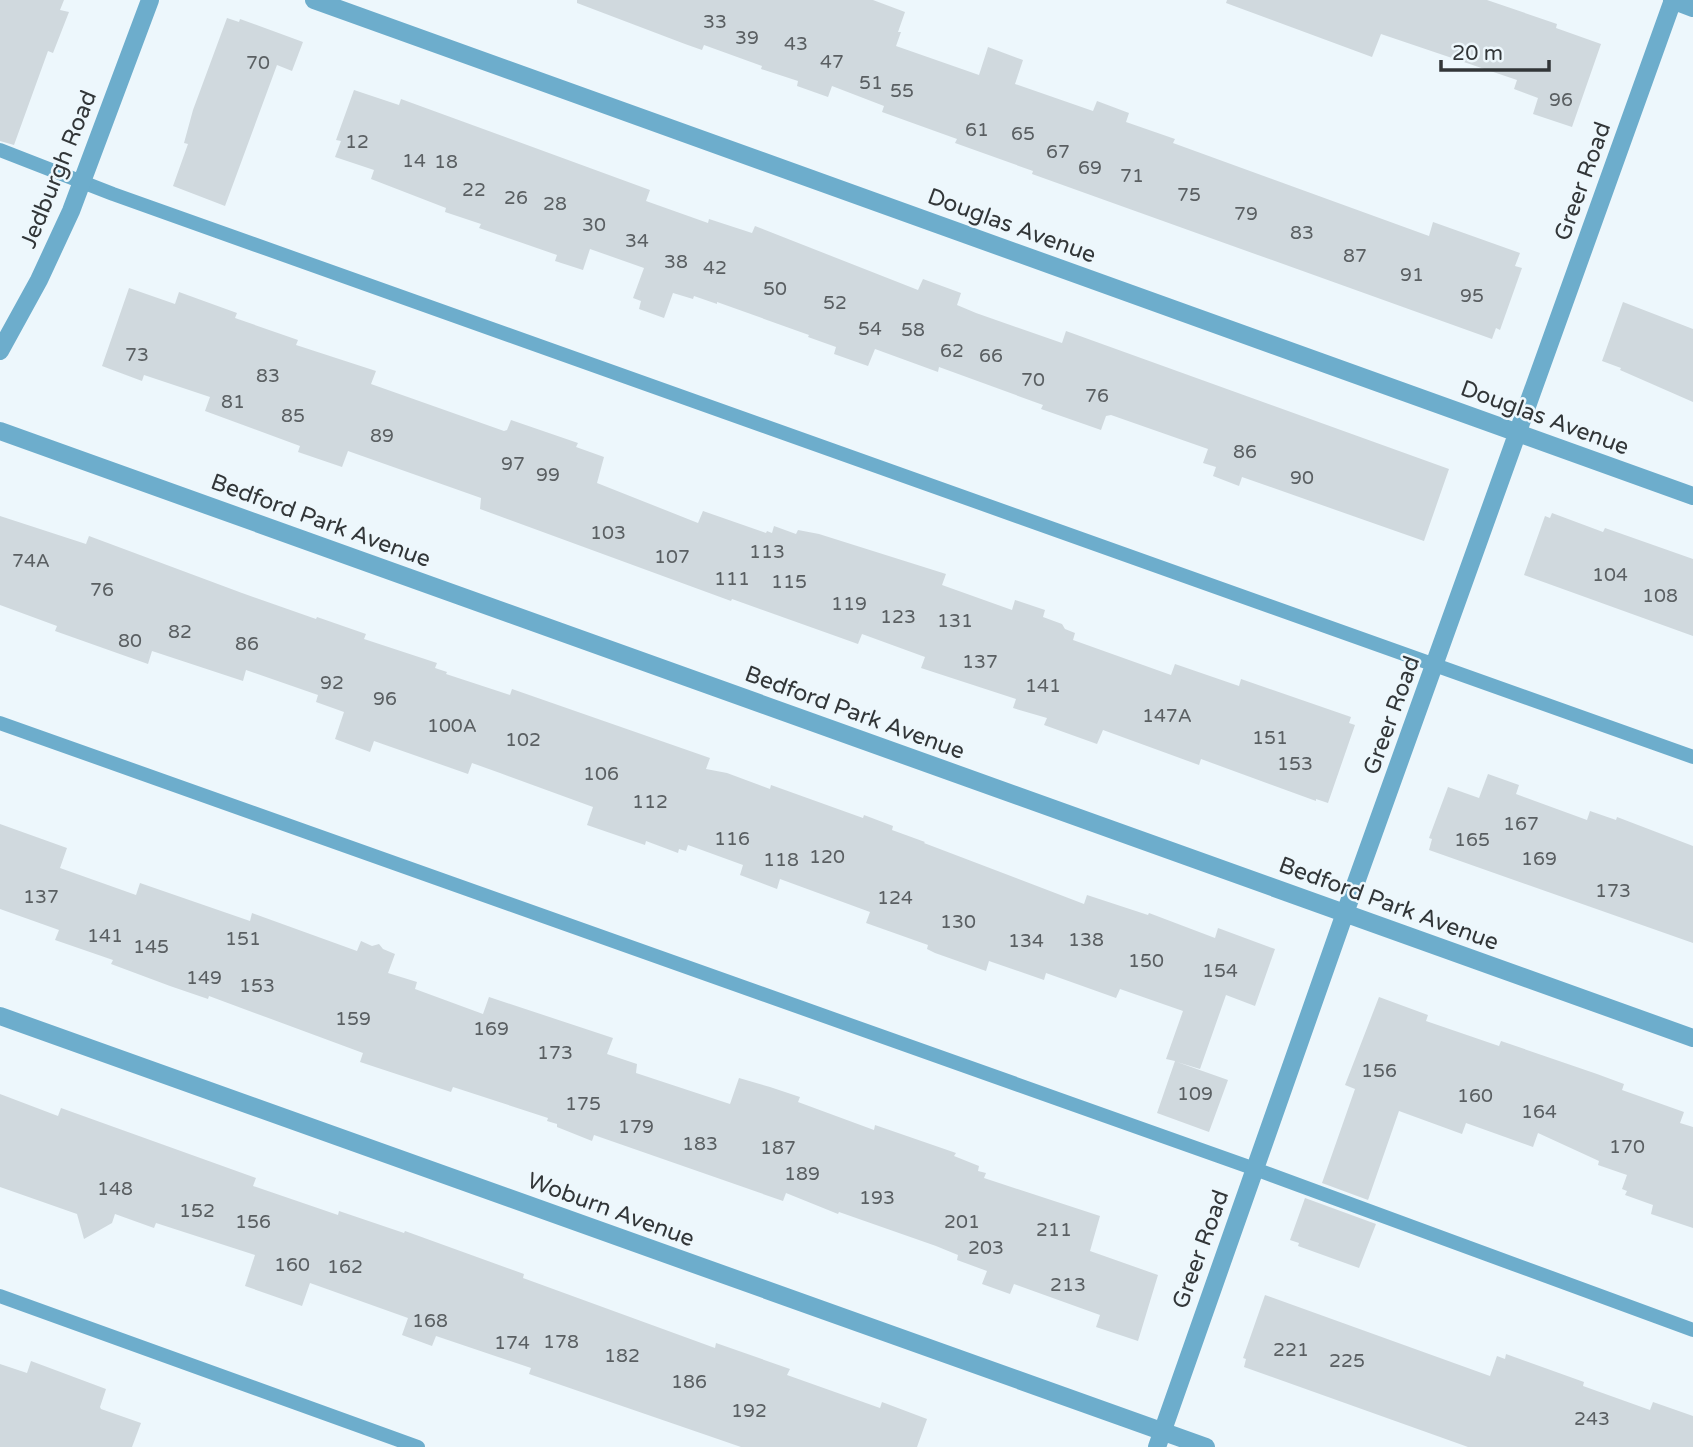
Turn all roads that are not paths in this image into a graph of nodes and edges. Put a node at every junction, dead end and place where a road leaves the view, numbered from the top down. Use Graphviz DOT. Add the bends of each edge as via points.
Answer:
graph roads {
  1 [pos="150,0"];
  2 [pos="314,0"];
  3 [pos="1672,0"];
  4 [pos="1693,8"];
  5 [pos="0,150"];
  6 [pos="83,181"];
  7 [pos="0,351"];
  8 [pos="0,431"];
  9 [pos="1517,433"];
  10 [pos="1693,496"];
  11 [pos="1435,665"];
  12 [pos="0,723"];
  13 [pos="1693,757"];
  14 [pos="1345,913"];
  15 [pos="0,1016"];
  16 [pos="1693,1038"];
  17 [pos="1255,1168"];
  18 [pos="0,1296"];
  19 [pos="1693,1330"];
  20 [pos="1159,1439"];
  21 [pos="418,1447"];
  22 [pos="1206,1447"];
  1 -- 6 [label="street, Jedburgh Road"];
  2 -- 9 [label="street, Douglas Avenue"];
  3 -- 4 [label="street"];
  3 -- 9 [label="street, Greer Road"];
  5 -- 6 [label="lane"];
  6 -- 7 [label="street, Jedburgh Road"];
  6 -- 11 [label="lane"];
  8 -- 14 [label="street, Bedford Park Avenue"];
  9 -- 10 [label="street, Douglas Avenue"];
  9 -- 11 [label="street, Greer Road"];
  11 -- 13 [label="lane"];
  11 -- 14 [label="street, Greer Road"];
  12 -- 17 [label="lane"];
  14 -- 16 [label="street, Bedford Park Avenue"];
  14 -- 17 [label="street, Greer Road"];
  15 -- 20 [label="street, Woburn Avenue"];
  17 -- 19 [label="lane"];
  17 -- 20 [label="street, Greer Road"];
  18 -- 21 [label="lane"];
  20 -- 22 [label="street, Woburn Avenue"];
}
